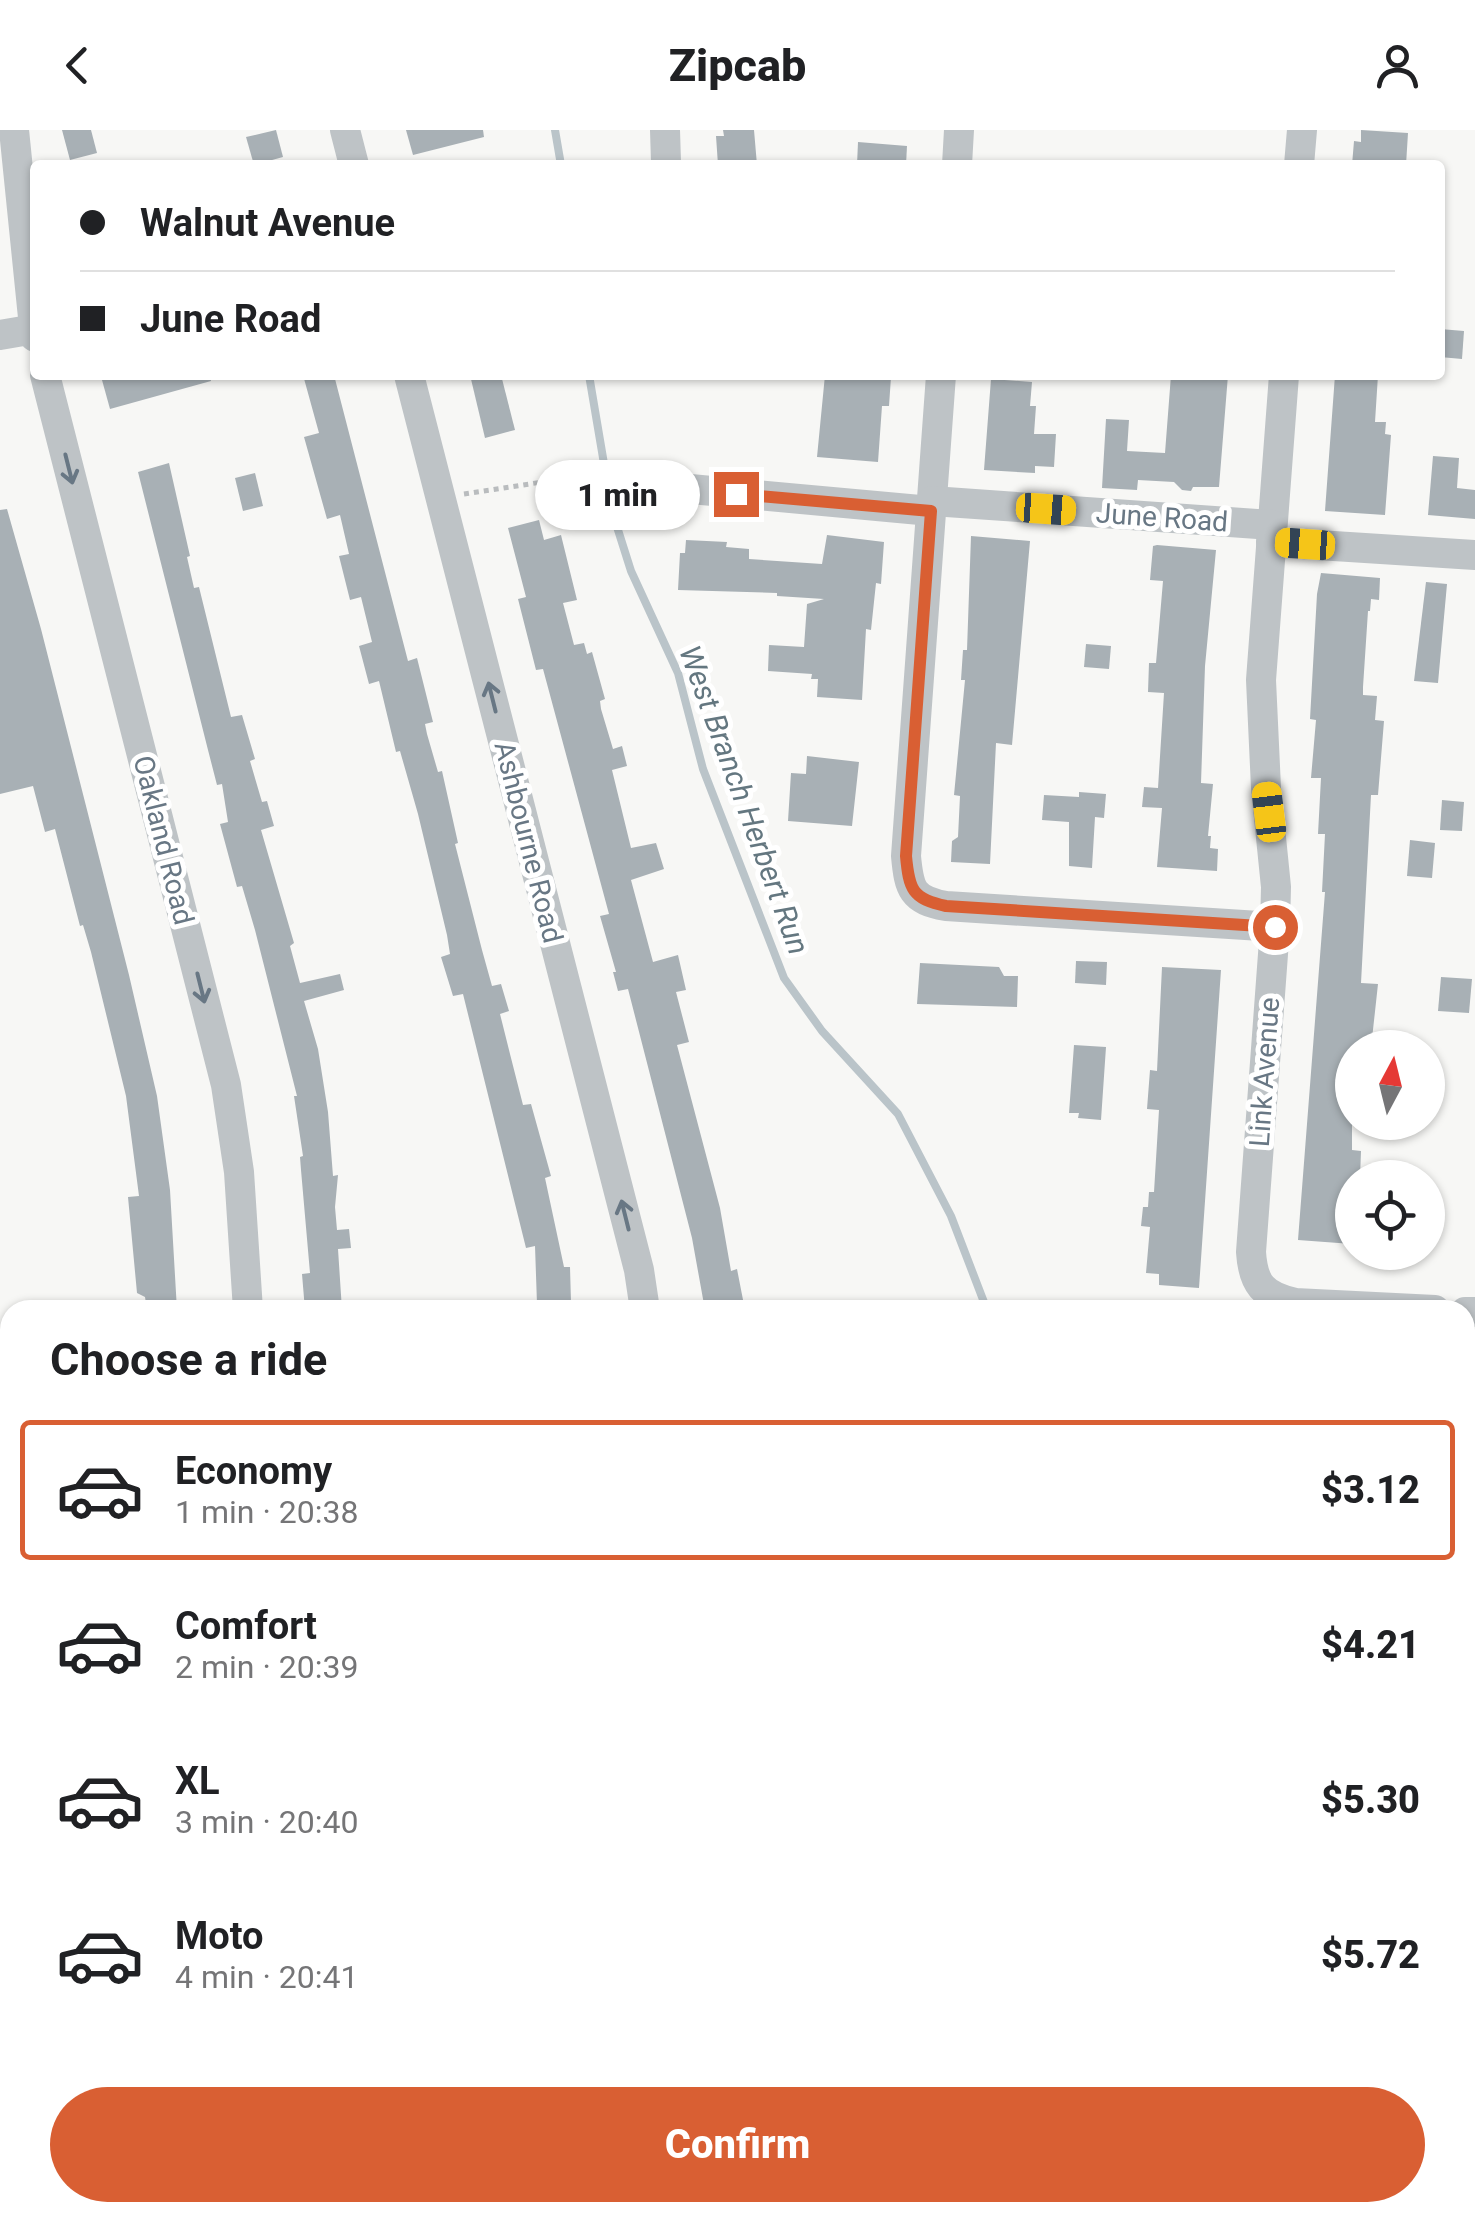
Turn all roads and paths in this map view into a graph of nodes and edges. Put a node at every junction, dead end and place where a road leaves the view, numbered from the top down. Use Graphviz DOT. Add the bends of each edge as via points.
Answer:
graph roads {
  1 [pos="14,130"];
  2 [pos="345,130"];
  3 [pos="666,130"];
  4 [pos="959,130"];
  5 [pos="1302,130"];
  6 [pos="353,160"];
  7 [pos="666,160"];
  8 [pos="957,160"];
  9 [pos="1300,160"];
  10 [pos="30,292"];
  11 [pos="30,332"];
  12 [pos="0,335"];
  13 [pos="46,380"];
  14 [pos="410,380"];
  15 [pos="941,380"];
  16 [pos="1284,380"];
  17 [pos="644,484"];
  18 [pos="442,501"];
  19 [pos="932,506"];
  20 [pos="1272,534"];
  21 [pos="1475,556"];
  22 [pos="1275,927"];
  23 [pos="247,1300"];
  24 [pos="643,1300"];
  25 [pos="1282,1300"];
  1 -- 10 [label="street"];
  2 -- 6 [label="street"];
  3 -- 7 [label="street"];
  4 -- 8 [label="street"];
  5 -- 9 [label="street"];
  11 -- 12 [label="street"];
  13 -- 23 [label="street, Oakland Road, one-way" via="226,1085"];
  14 -- 18 [label="street, Ashbourne Road"];
  15 -- 19 [label="street"];
  16 -- 20 [label="street, Link Avenue"];
  17 -- 18 [label="path" via="582,477"];
  17 -- 19 [label="street, June Road"];
  24 -- 18 [label="street, Ashbourne Road, one-way"];
  19 -- 20 [label="street, June Road"];
  19 -- 22 [label="street" via="906,856 914,894 946,906"];
  20 -- 21 [label="street, June Road"];
  20 -- 22 [label="street, Link Avenue" via="1262,680"];
  22 -- 25 [label="street, Link Avenue" via="1251,1252 1258,1288"];
}
